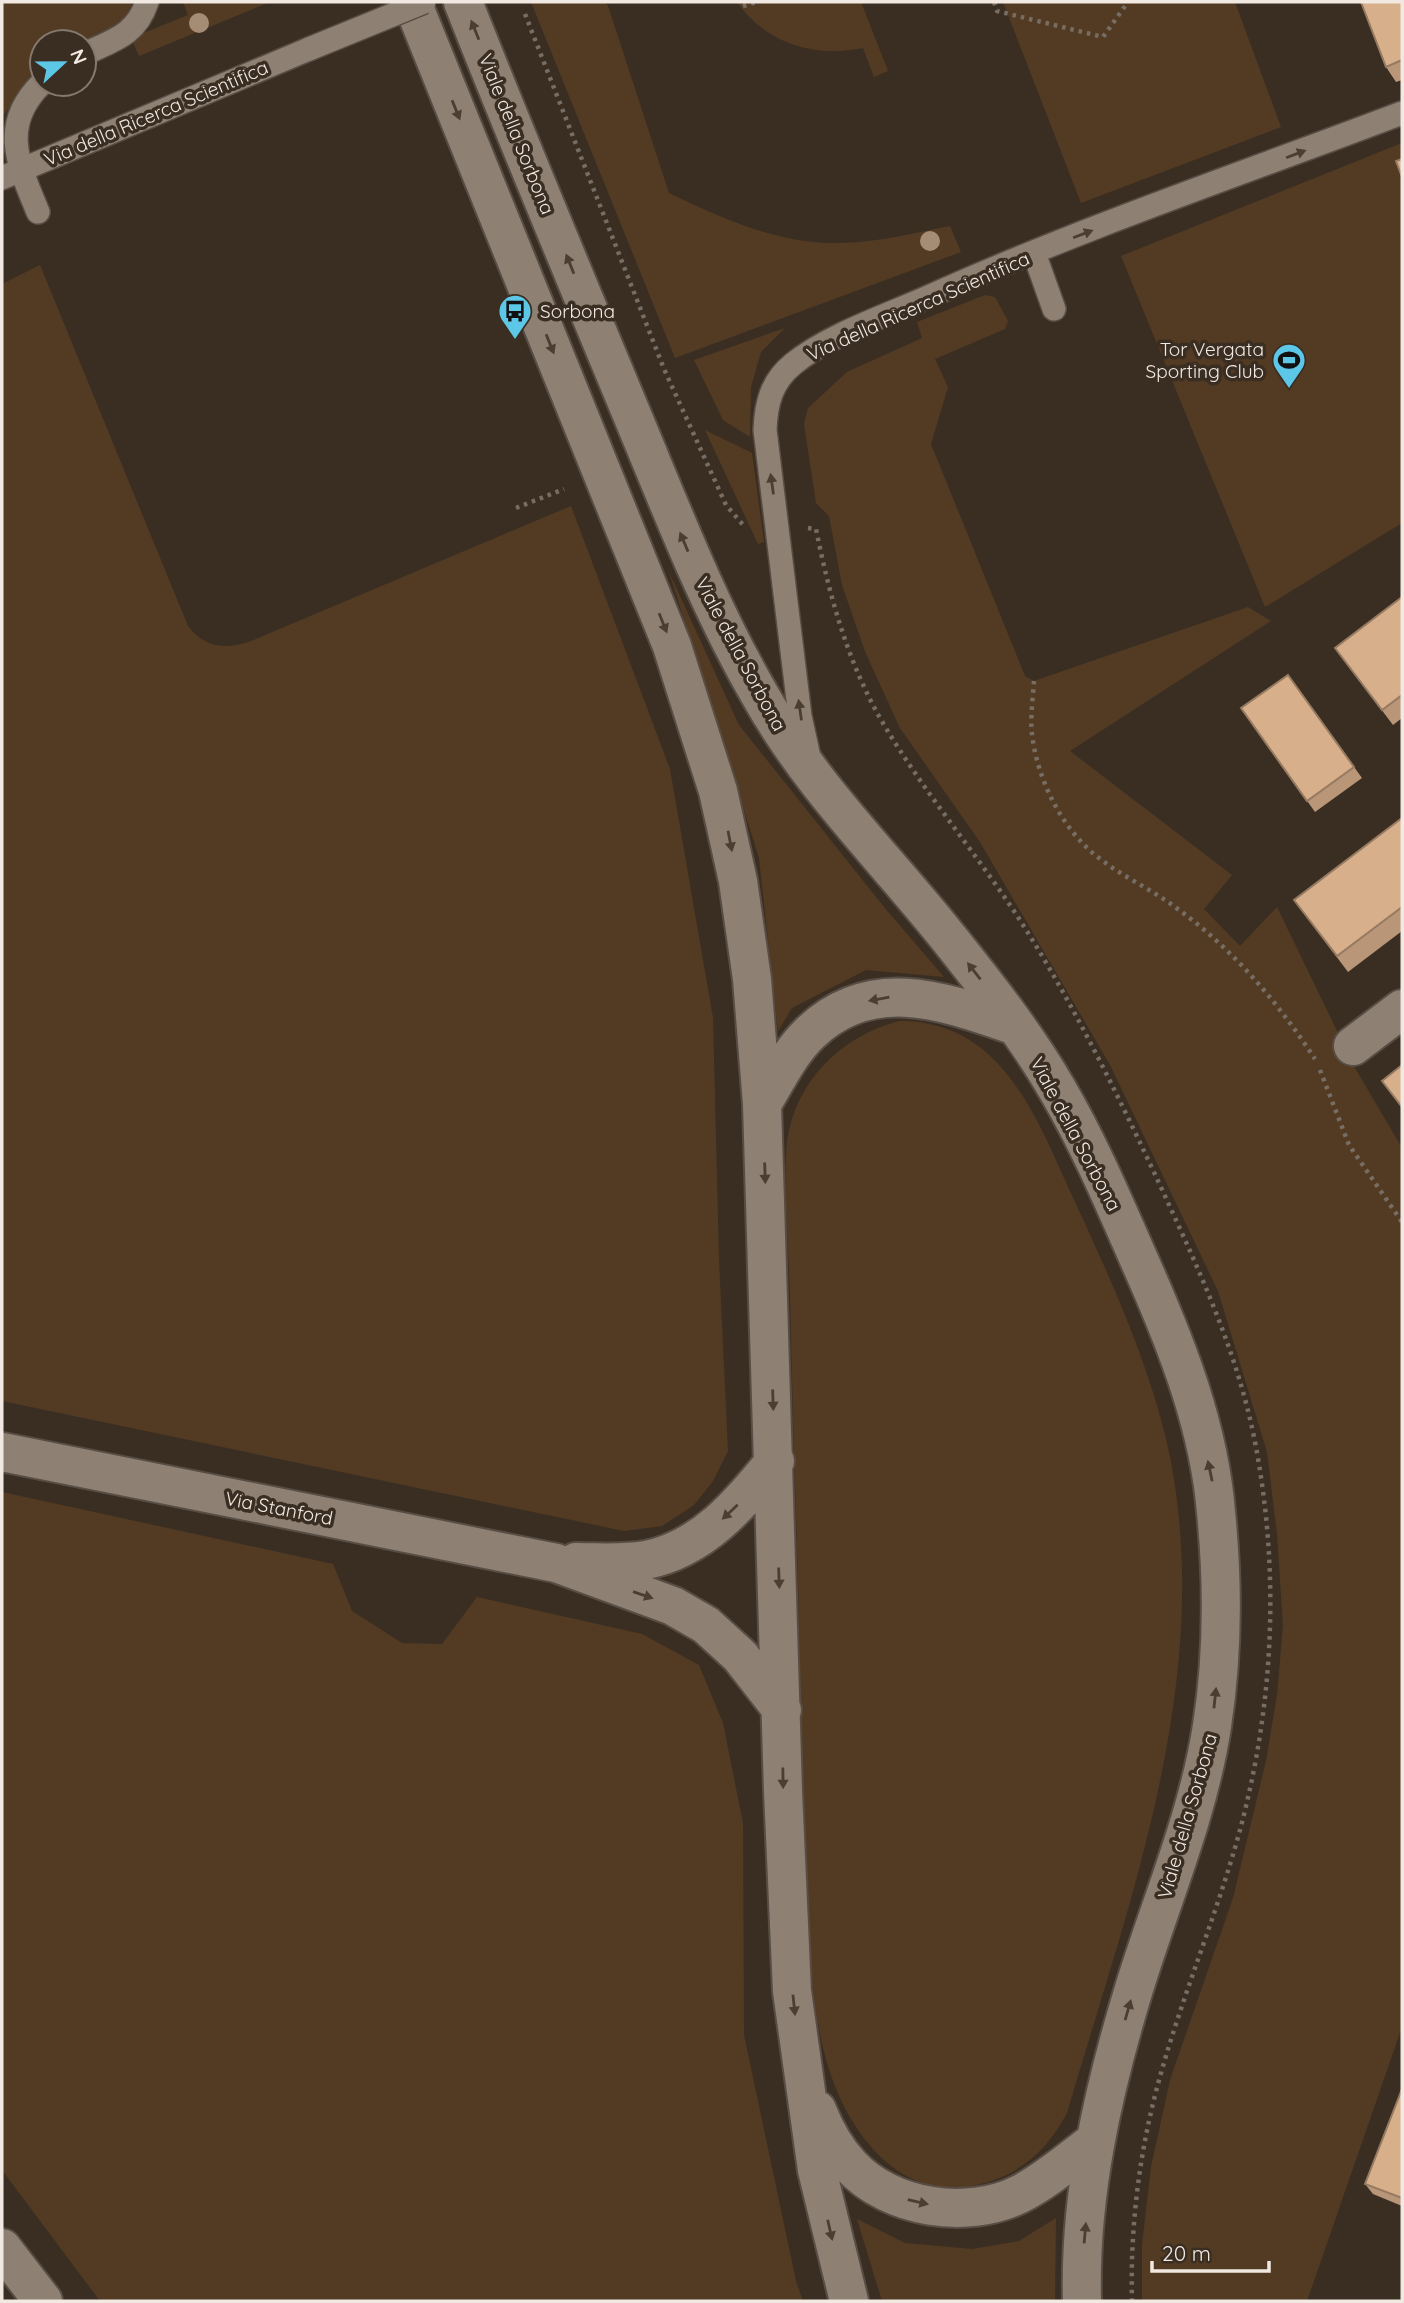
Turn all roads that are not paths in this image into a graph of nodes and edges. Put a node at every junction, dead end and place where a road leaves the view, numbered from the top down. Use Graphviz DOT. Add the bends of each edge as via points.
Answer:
graph roads {
  1 [pos="147,2"];
  2 [pos="463,2"];
  3 [pos="417,3"];
  4 [pos="98,46"];
  5 [pos="28,98"];
  6 [pos="1402,113"];
  7 [pos="11,174"];
  8 [pos="38,212"];
  9 [pos="1034,253"];
  10 [pos="1054,309"];
  11 [pos="813,777"];
  12 [pos="1402,1009"];
  13 [pos="1016,1026"];
  14 [pos="1353,1046"];
  15 [pos="762,1104"];
  16 [pos="2,1452"];
  17 [pos="775,1461"];
  18 [pos="556,1563"];
  19 [pos="782,1710"];
  20 [pos="801,2065"];
  21 [pos="1095,2141"];
  22 [pos="2,2248"];
  23 [pos="43,2301"];
  24 [pos="849,2301"];
  25 [pos="1082,2301"];
  1 -- 4 [label="lane" via="134,27"];
  11 -- 2 [label="street, Viale della Sorbona, one-way" via="762,701 700,578"];
  3 -- 7 [label="lane, Via della Ricerca Scientifica, bridge"];
  3 -- 15 [label="street, one-way" via="690,699 727,826 747,932"];
  5 -- 7 [label="lane" via="16,111 12,125"];
  9 -- 6 [label="lane, Via della Ricerca Scientifica, one-way"];
  7 -- 8 [label="lane"];
  9 -- 10 [label="lane"];
  11 -- 9 [label="lane, Via della Ricerca Scientifica, one-way" via="800,716 765,430 766,410 778,378 824,345"];
  13 -- 11 [label="street, Viale della Sorbona, one-way"];
  12 -- 14 [label="street"];
  13 -- 15 [label="street, one-way" via="931,999 896,996 860,1003 810,1033"];
  21 -- 13 [label="street, Viale della Sorbona, one-way" via="1134,1991 1203,1772 1220,1644 1220,1563 1212,1479 1180,1356 1110,1193 1072,1117"];
  15 -- 17 [label="street, one-way"];
  16 -- 18 [label="street, Via Stanford"];
  17 -- 18 [label="street, Via Stanford, one-way" via="710,1531 676,1549 645,1560"];
  17 -- 19 [label="street, one-way"];
  18 -- 19 [label="street, Via Stanford, one-way" via="673,1606 706,1625 740,1656"];
  19 -- 20 [label="street, one-way" via="791,1968"];
  20 -- 21 [label="street, one-way" via="824,2128 844,2159 880,2188 913,2201 953,2207 997,2203 1038,2183"];
  20 -- 24 [label="street, one-way" via="817,2170"];
  25 -- 21 [label="street, Viale della Sorbona, one-way"];
  22 -- 23 [label="street"];
}
